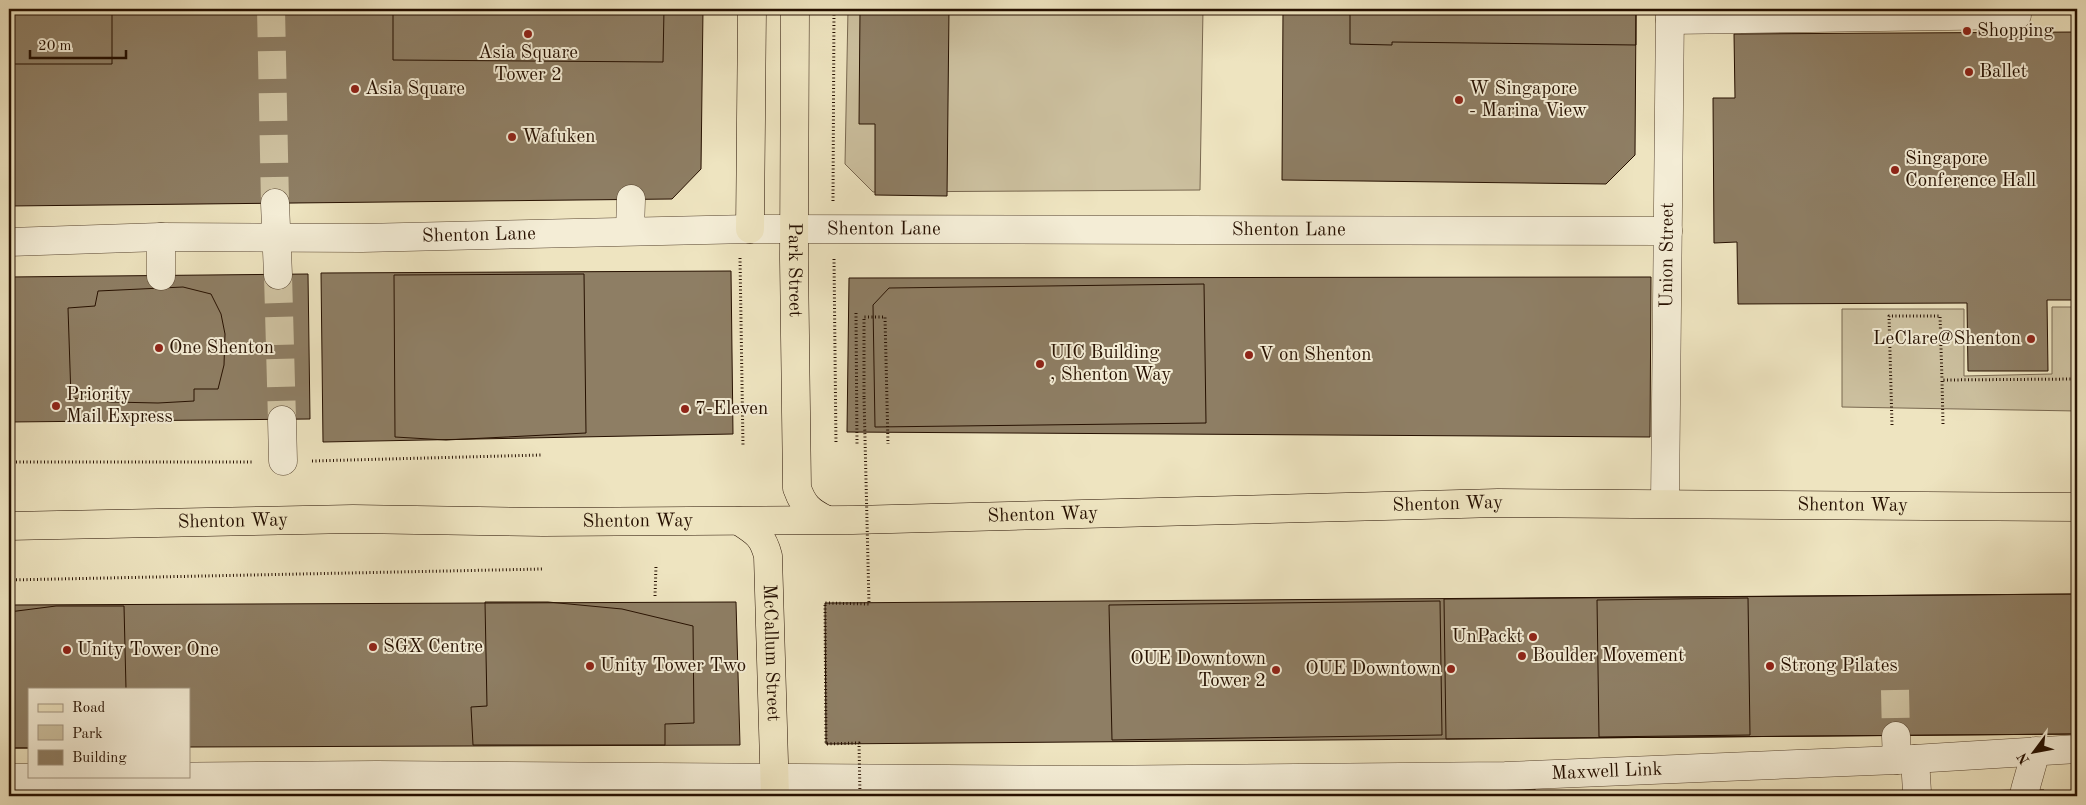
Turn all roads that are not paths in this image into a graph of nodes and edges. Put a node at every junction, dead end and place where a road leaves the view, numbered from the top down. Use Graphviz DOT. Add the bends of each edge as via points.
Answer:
graph roads {
  1 [pos="752,9"];
  2 [pos="795,9"];
  3 [pos="1670,15"];
  4 [pos="2017,15"];
  5 [pos="631,199"];
  6 [pos="275,203"];
  7 [pos="750,230"];
  8 [pos="794,230"];
  9 [pos="630,231"];
  10 [pos="1668,231"];
  11 [pos="161,237"];
  12 [pos="276,238"];
  13 [pos="9,242"];
  14 [pos="278,275"];
  15 [pos="161,276"];
  16 [pos="282,420"];
  17 [pos="283,462"];
  18 [pos="1665,504"];
  19 [pos="2077,507"];
  20 [pos="825,519"];
  21 [pos="739,520"];
  22 [pos="9,526"];
  23 [pos="2077,748"];
  24 [pos="2036,751"];
  25 [pos="1903,752"];
  26 [pos="190,777"];
  27 [pos="9,778"];
  28 [pos="28,778"];
  29 [pos="775,788"];
  30 [pos="2025,790"];
  31 [pos="1917,792"];
  1 -- 7 [label="main road"];
  2 -- 8 [label="main road, Park Street"];
  3 -- 4 [label="street"];
  3 -- 10 [label="street, Union Street"];
  5 -- 9 [label="street"];
  6 -- 12 [label="street"];
  7 -- 8 [label="street, Shenton Lane"];
  7 -- 9 [label="street, Shenton Lane"];
  8 -- 10 [label="street, Shenton Lane"];
  8 -- 20 [label="main road, Park Street" via="796,488 802,503"];
  9 -- 12 [label="street, Shenton Lane"];
  10 -- 18 [label="street, Union Street"];
  11 -- 12 [label="street, Shenton Lane"];
  11 -- 13 [label="street, Shenton Lane"];
  11 -- 15 [label="street"];
  12 -- 14 [label="street"];
  16 -- 17 [label="street"];
  18 -- 19 [label="main road, Shenton Way"];
  18 -- 20 [label="main road, Shenton Way" via="1498,503"];
  20 -- 21 [label="main road, Shenton Way"];
  21 -- 22 [label="main road, Shenton Way" via="543,522 353,519"];
  21 -- 29 [label="main road, McCallum Street" via="757,532 768,556"];
  23 -- 24 [label="street, Maxwell Link"];
  24 -- 25 [label="street, Maxwell Link"];
  24 -- 30 [label="street"];
  25 -- 29 [label="street, Maxwell Link" via="1505,776 1080,780"];
  25 -- 31 [label="street"];
  26 -- 29 [label="street, Maxwell Link" via="684,776"];
  27 -- 28 [label="street, Maxwell Link"];
}
